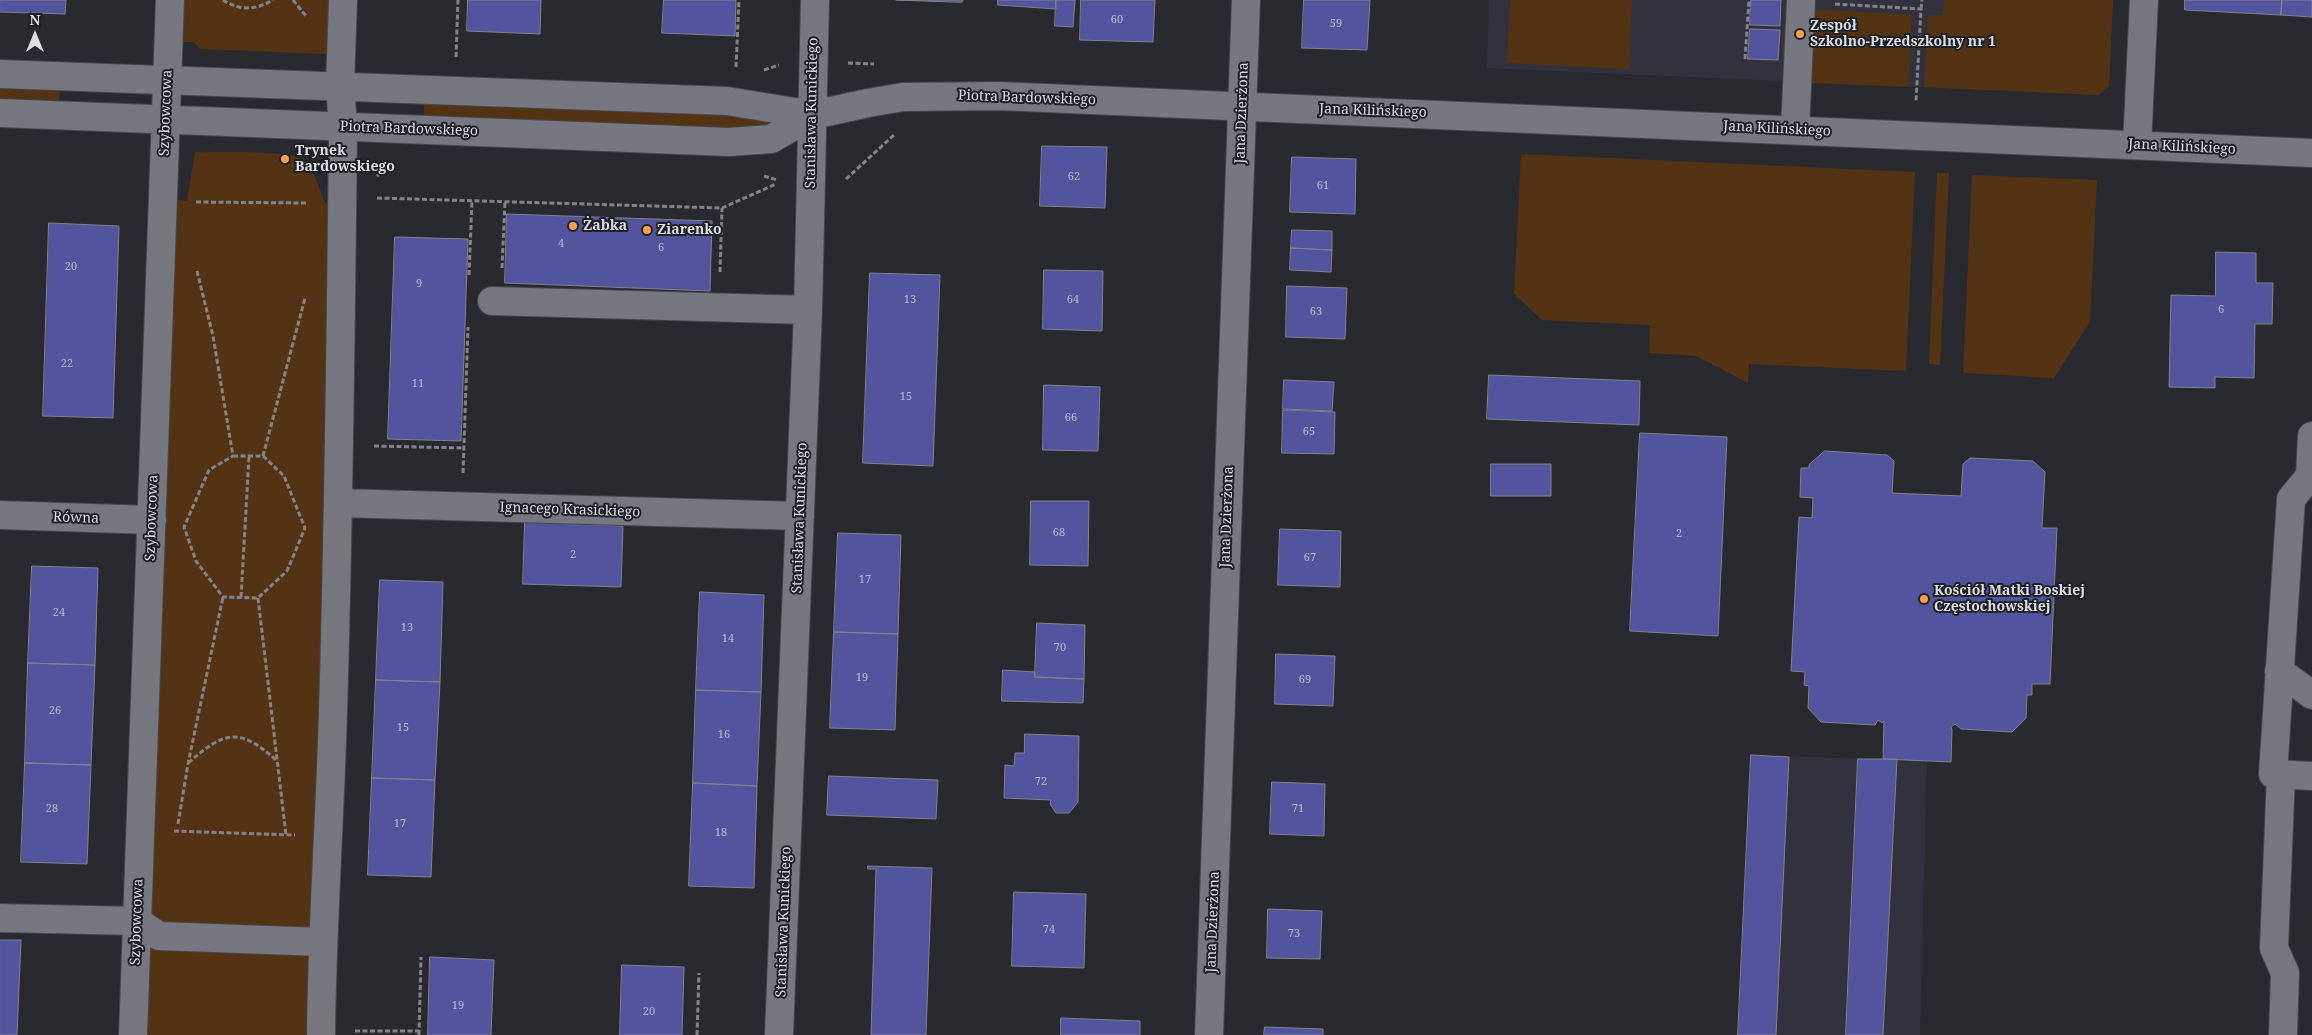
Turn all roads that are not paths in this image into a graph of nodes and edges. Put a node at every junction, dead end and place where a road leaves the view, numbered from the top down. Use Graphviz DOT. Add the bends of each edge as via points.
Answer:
graph roads {
  1 [pos="170,0"];
  2 [pos="343,0"];
  3 [pos="815,0"];
  4 [pos="1246,0"];
  5 [pos="2144,0"];
  6 [pos="1814,2"];
  7 [pos="0,74"];
  8 [pos="168,80"];
  9 [pos="340,86"];
  10 [pos="1243,106"];
  11 [pos="0,113"];
  12 [pos="813,115"];
  13 [pos="166,119"];
  14 [pos="344,126"];
  15 [pos="1795,130"];
  16 [pos="2137,145"];
  17 [pos="2312,153"];
  18 [pos="492,301"];
  19 [pos="808,310"];
  20 [pos="2312,436"];
  21 [pos="339,502"];
  22 [pos="0,515"];
  23 [pos="800,516"];
  24 [pos="152,520"];
  25 [pos="2279,671"];
  26 [pos="2312,695"];
  27 [pos="2281,774"];
  28 [pos="2312,776"];
  29 [pos="0,918"];
  30 [pos="137,921"];
  31 [pos="322,942"];
  32 [pos="133,1035"];
  33 [pos="321,1035"];
  34 [pos="779,1035"];
  35 [pos="1208,1035"];
  36 [pos="2283,1035"];
  1 -- 8 [label="street, Szybowcowa"];
  2 -- 9 [label="street"];
  3 -- 12 [label="street, Stanisława Kunickiego"];
  4 -- 10 [label="street, Jana Dzierżona"];
  5 -- 16 [label="street"];
  6 -- 15 [label="street"];
  7 -- 8 [label="street, Piotra Bardowskiego"];
  8 -- 9 [label="street, Piotra Bardowskiego"];
  8 -- 13 [label="street, Szybowcowa"];
  9 -- 12 [label="street, Piotra Bardowskiego" via="727,101"];
  9 -- 14 [label="street"];
  10 -- 12 [label="street, Piotra Bardowskiego" via="944,96 903,97"];
  10 -- 15 [label="street, Jana Kilińskiego"];
  10 -- 35 [label="street, Jana Dzierżona"];
  11 -- 13 [label="street, Piotra Bardowskiego"];
  12 -- 14 [label="street, Piotra Bardowskiego" via="771,139 729,142"];
  12 -- 19 [label="street, Stanisława Kunickiego"];
  13 -- 14 [label="street, Piotra Bardowskiego"];
  13 -- 24 [label="street, Szybowcowa"];
  14 -- 21 [label="street"];
  15 -- 16 [label="street, Jana Kilińskiego"];
  16 -- 17 [label="street, Jana Kilińskiego"];
  18 -- 19 [label="street"];
  19 -- 23 [label="street, Stanisława Kunickiego"];
  20 -- 25 [label="street" via="2310,476 2291,499"];
  21 -- 23 [label="street, Ignacego Krasickiego"];
  21 -- 31 [label="street" via="329,837"];
  22 -- 24 [label="street, Równa"];
  23 -- 34 [label="street, Stanisława Kunickiego"];
  24 -- 30 [label="street, Szybowcowa"];
  25 -- 26 [label="street"];
  25 -- 27 [label="street" via="2273,774"];
  27 -- 28 [label="street"];
  27 -- 36 [label="street" via="2274,948 2285,973"];
  29 -- 30 [label="street"];
  30 -- 31 [label="street" via="159,936"];
  30 -- 32 [label="street, Szybowcowa"];
  31 -- 33 [label="street"];
}
